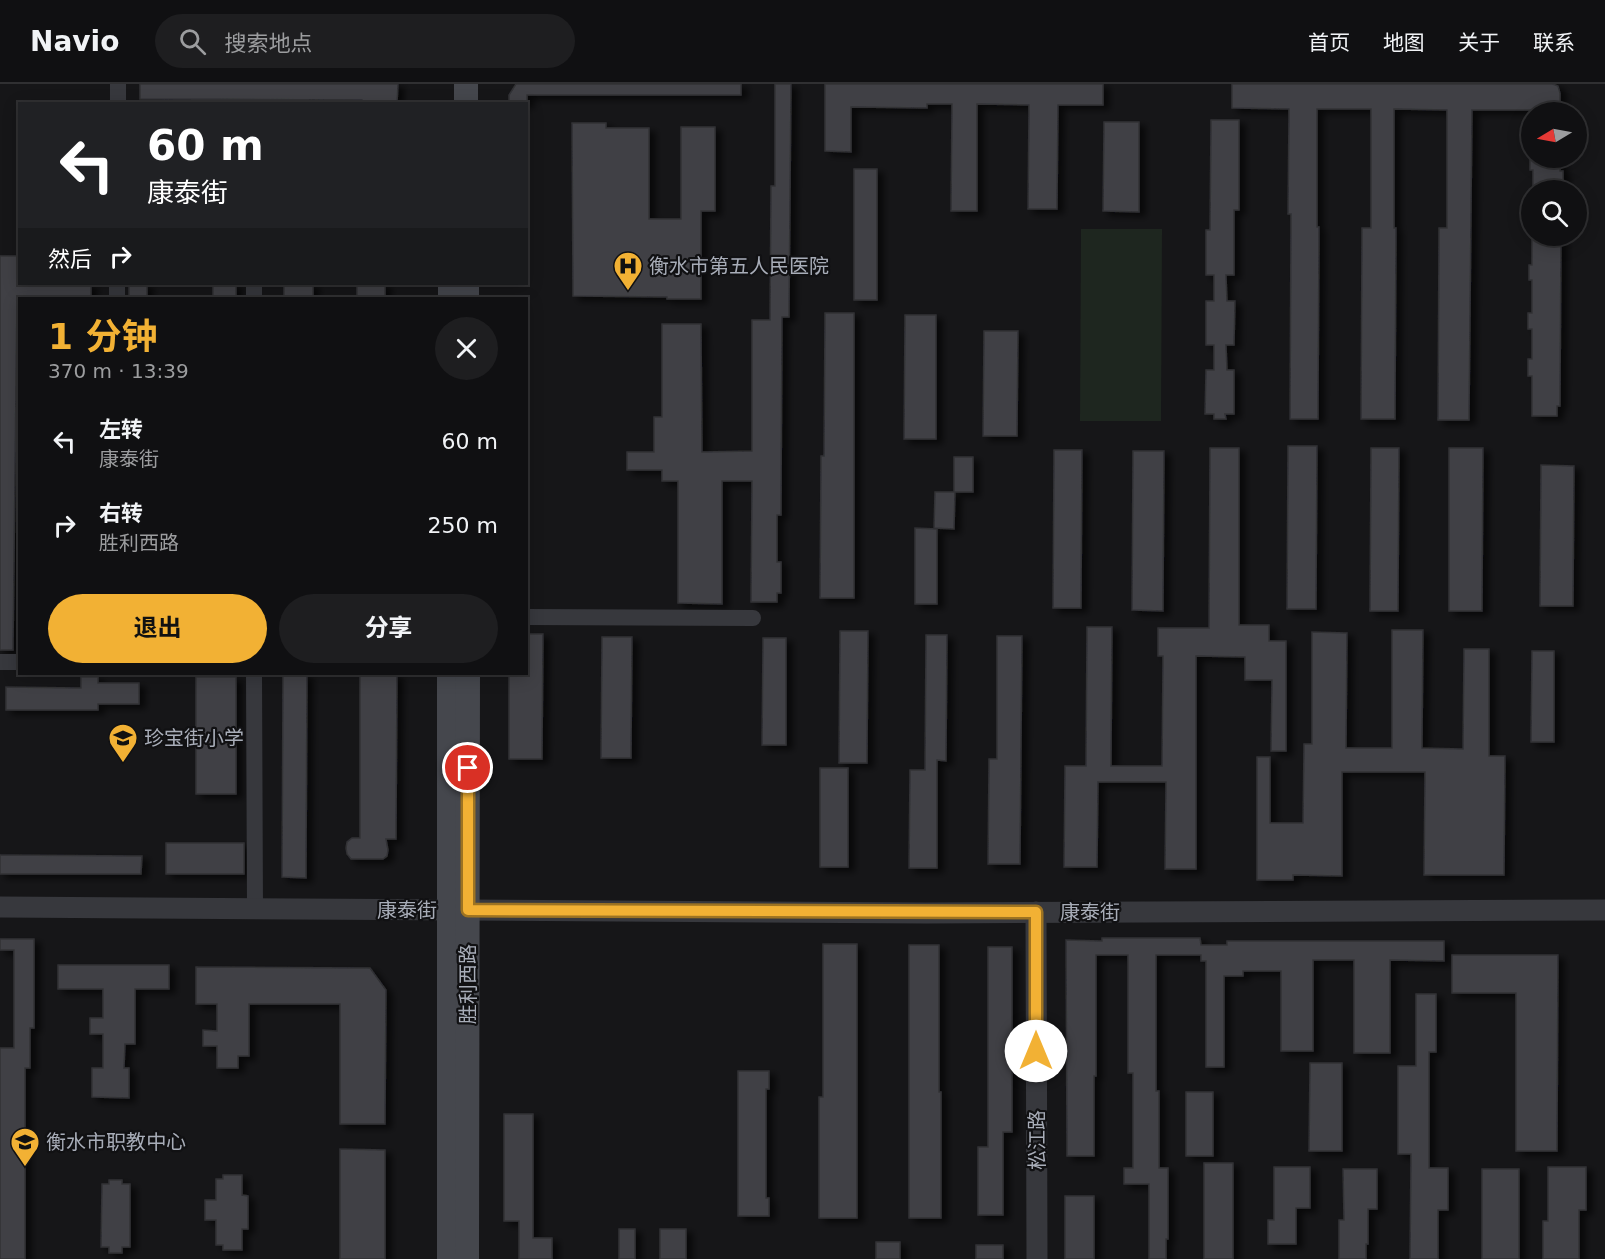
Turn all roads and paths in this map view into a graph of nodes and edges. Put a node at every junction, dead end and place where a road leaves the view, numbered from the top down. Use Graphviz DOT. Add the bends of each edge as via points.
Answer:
graph roads {
  1 [pos="118,84"];
  2 [pos="450,84"];
  3 [pos="466,84"];
  4 [pos="118,102"];
  5 [pos="450,102"];
  6 [pos="466,102"];
  7 [pos="528,616"];
  8 [pos="753,618"];
  9 [pos="0,662"];
  10 [pos="18,662"];
  11 [pos="254,675"];
  12 [pos="449,675"];
  13 [pos="468,675"];
  14 [pos="0,907"];
  15 [pos="255,909"];
  16 [pos="458,910"];
  17 [pos="1605,910"];
  18 [pos="1036,912"];
  19 [pos="449,1259"];
  20 [pos="467,1259"];
  21 [pos="1037,1259"];
  1 -- 4 [label="street"];
  2 -- 5 [label="main road"];
  3 -- 6 [label="main road"];
  7 -- 8 [label="street"];
  9 -- 10 [label="street"];
  11 -- 15 [label="street"];
  12 -- 16 [label="main road, 胜利西路"];
  13 -- 16 [label="main road, 胜利西路"];
  14 -- 15 [label="street, 康泰街"];
  15 -- 16 [label="street, 康泰街"];
  16 -- 18 [label="street, 康泰街"];
  16 -- 19 [label="main road, 胜利西路"];
  16 -- 20 [label="main road, 胜利西路"];
  17 -- 18 [label="street, 康泰街"];
  18 -- 21 [label="street, 松江路"];
}
